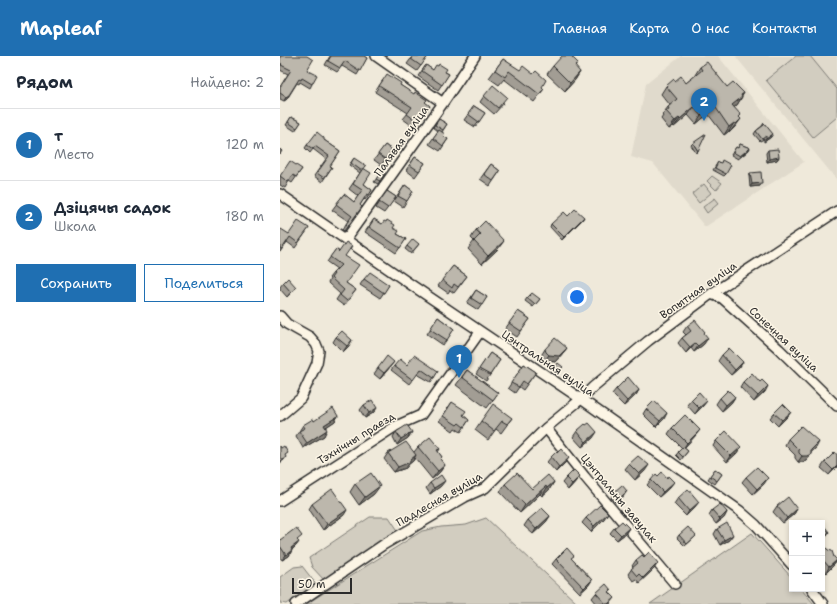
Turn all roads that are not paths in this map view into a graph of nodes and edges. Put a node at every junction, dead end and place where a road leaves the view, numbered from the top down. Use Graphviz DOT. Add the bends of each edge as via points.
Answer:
graph roads {
  1 [pos="376,56"];
  2 [pos="475,56"];
  3 [pos="443,103"];
  4 [pos="280,194"];
  5 [pos="837,211"];
  6 [pos="346,239"];
  7 [pos="711,294"];
  8 [pos="280,316"];
  9 [pos="480,332"];
  10 [pos="581,399"];
  11 [pos="837,406"];
  12 [pos="280,416"];
  13 [pos="546,428"];
  14 [pos="280,501"];
  15 [pos="789,561"];
  16 [pos="675,584"];
  17 [pos="814,592"];
  18 [pos="296,604"];
  19 [pos="823,604"];
  1 -- 3 [label="street"];
  2 -- 3 [label="street, Палявая вуліца"];
  3 -- 6 [label="street, Палявая вуліца"];
  4 -- 6 [label="street, Цэнтральная вуліца"];
  5 -- 7 [label="street, Вопытная вуліца"];
  6 -- 9 [label="street, Цэнтральная вуліца"];
  7 -- 10 [label="street, Вопытная вуліца" via="648,341"];
  7 -- 11 [label="street, Сонечная вуліца" via="722,298"];
  8 -- 12 [label="street" via="287,324 310,337 319,351 318,363 301,398"];
  9 -- 10 [label="street, Цэнтральная вуліца"];
  9 -- 14 [label="street, Тэхнічны праезд" via="421,415 396,426"];
  10 -- 13 [label="street, Падлесная вуліца"];
  10 -- 15 [label="street, Цэнтральная вуліца" via="740,511"];
  13 -- 16 [label="street, Цэнтральны завулак"];
  13 -- 18 [label="street, Падлесная вуліца" via="485,488 383,545"];
  17 -- 19 [label="street"];
}
